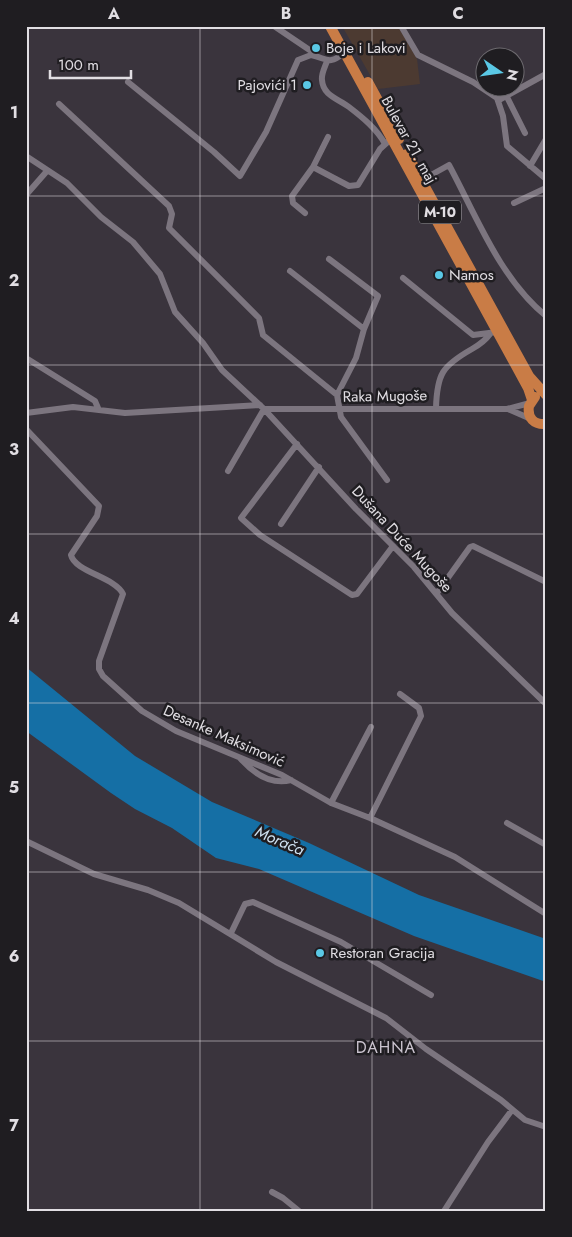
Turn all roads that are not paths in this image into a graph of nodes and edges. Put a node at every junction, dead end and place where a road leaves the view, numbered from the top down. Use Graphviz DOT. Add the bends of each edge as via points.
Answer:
graph roads {
  1 [pos="274,26"];
  2 [pos="330,26"];
  3 [pos="338,26"];
  4 [pos="401,26"];
  5 [pos="344,52"];
  6 [pos="313,55"];
  7 [pos="327,61"];
  8 [pos="546,74"];
  9 [pos="128,82"];
  10 [pos="524,86"];
  11 [pos="502,98"];
  12 [pos="507,98"];
  13 [pos="499,100"];
  14 [pos="59,104"];
  15 [pos="525,133"];
  16 [pos="328,137"];
  17 [pos="546,139"];
  18 [pos="388,142"];
  19 [pos="26,156"];
  20 [pos="530,166"];
  21 [pos="313,167"];
  22 [pos="47,171"];
  23 [pos="546,179"];
  24 [pos="422,180"];
  25 [pos="546,188"];
  26 [pos="26,195"];
  27 [pos="514,204"];
  28 [pos="305,213"];
  29 [pos="329,259"];
  30 [pos="290,271"];
  31 [pos="403,278"];
  32 [pos="546,316"];
  33 [pos="364,329"];
  34 [pos="493,333"];
  35 [pos="26,358"];
  36 [pos="337,395"];
  37 [pos="546,396"];
  38 [pos="531,401"];
  39 [pos="262,407"];
  40 [pos="98,408"];
  41 [pos="436,408"];
  42 [pos="507,409"];
  43 [pos="338,410"];
  44 [pos="26,413"];
  45 [pos="531,419"];
  46 [pos="545,425"];
  47 [pos="26,429"];
  48 [pos="297,444"];
  49 [pos="319,467"];
  50 [pos="228,472"];
  51 [pos="387,480"];
  52 [pos="281,524"];
  53 [pos="393,546"];
  54 [pos="546,582"];
  55 [pos="437,593"];
  56 [pos="400,694"];
  57 [pos="546,704"];
  58 [pos="371,727"];
  59 [pos="331,803"];
  60 [pos="370,818"];
  61 [pos="507,823"];
  62 [pos="26,840"];
  63 [pos="546,845"];
  64 [pos="546,895"];
  65 [pos="546,904"];
  66 [pos="546,914"];
  67 [pos="232,933"];
  68 [pos="431,995"];
  69 [pos="512,1110"];
  70 [pos="546,1127"];
  71 [pos="272,1192"];
  72 [pos="299,1211"];
  73 [pos="444,1211"];
  1 -- 6 [label="street"];
  2 -- 5 [label="main road, Bulevar 21. maj / M-10"];
  3 -- 24 [label="main road, Bulevar 21. maj / M-10"];
  4 -- 13 [label="street" via="409,44 418,54 477,84"];
  5 -- 7 [label="street"];
  5 -- 18 [label="main road, Bulevar 21. maj / M-10"];
  6 -- 7 [label="street"];
  6 -- 9 [label="street" via="302,57 295,65 266,132 240,176"];
  7 -- 18 [label="street" via="322,78 327,92 347,105"];
  8 -- 10 [label="street"];
  11 -- 13 [label="street"];
  12 -- 15 [label="street"];
  13 -- 20 [label="street" via="507,146"];
  14 -- 36 [label="street" via="168,206 172,214 169,228 259,318 263,335"];
  16 -- 21 [label="street"];
  17 -- 20 [label="street"];
  18 -- 21 [label="street" via="358,185 349,186"];
  18 -- 34 [label="main road, Bulevar 21. maj / M-10"];
  19 -- 22 [label="street, Dušana Duće Mugoše"];
  20 -- 23 [label="street"];
  21 -- 28 [label="street" via="292,196 293,203"];
  22 -- 26 [label="street"];
  22 -- 39 [label="street, Dušana Duće Mugoše" via="67,183 132,242 160,274 175,312 183,323 203,343 222,370"];
  24 -- 32 [label="street" via="449,165 506,272 524,297"];
  24 -- 37 [label="main road, Bulevar 21. maj / M-10" via="529,376"];
  25 -- 27 [label="street"];
  29 -- 33 [label="street" via="378,296"];
  30 -- 33 [label="street"];
  31 -- 34 [label="street" via="472,334"];
  33 -- 36 [label="street" via="356,358"];
  34 -- 38 [label="main road, Bulevar 21. maj / M-10" via="529,390"];
  34 -- 41 [label="street" via="443,370 438,380"];
  35 -- 40 [label="street" via="95,401"];
  36 -- 43 [label="street"];
  37 -- 38 [label="main road, Bulevar 21. maj / M-10" via="538,396"];
  38 -- 42 [label="street, Raka Mugoše"];
  38 -- 45 [label="main road, Bulevar 21. maj / M-10" via="528,409"];
  39 -- 40 [label="street, Raka Mugoše" via="125,412"];
  39 -- 43 [label="street, Raka Mugoše"];
  39 -- 48 [label="street, Dušana Duće Mugoše"];
  39 -- 50 [label="street"];
  40 -- 44 [label="street, Raka Mugoše" via="56,408"];
  41 -- 42 [label="street, Raka Mugoše"];
  41 -- 43 [label="street, Raka Mugoše"];
  42 -- 45 [label="street, Raka Mugoše"];
  43 -- 51 [label="street"];
  45 -- 46 [label="main road"];
  47 -- 59 [label="street, Desanke Maksimović" via="99,506 97,516 71,555 76,562 116,585 123,594 99,661 101,673 153,718 209,746 238,755 291,780"];
  48 -- 49 [label="street, Dušana Duće Mugoše"];
  48 -- 53 [label="street" via="241,518 260,535 352,595 357,594"];
  49 -- 52 [label="street"];
  49 -- 53 [label="street, Dušana Duće Mugoše"];
  53 -- 55 [label="street, Dušana Duće Mugoše"];
  54 -- 55 [label="street" via="473,546"];
  55 -- 57 [label="street, Dušana Duće Mugoše" via="452,613"];
  56 -- 60 [label="street" via="419,708 420,716"];
  58 -- 59 [label="street"];
  59 -- 60 [label="street, Desanke Maksimović"];
  60 -- 66 [label="street, Desanke Maksimović" via="455,857"];
  61 -- 63 [label="street"];
  62 -- 67 [label="street" via="110,881 169,897"];
  64 -- 65 [label="street"];
  67 -- 68 [label="street" via="245,904 253,902 341,942"];
  67 -- 69 [label="street" via="276,962 386,1018"];
  69 -- 70 [label="street" via="525,1120"];
  69 -- 73 [label="street"];
  71 -- 72 [label="street"];
}
